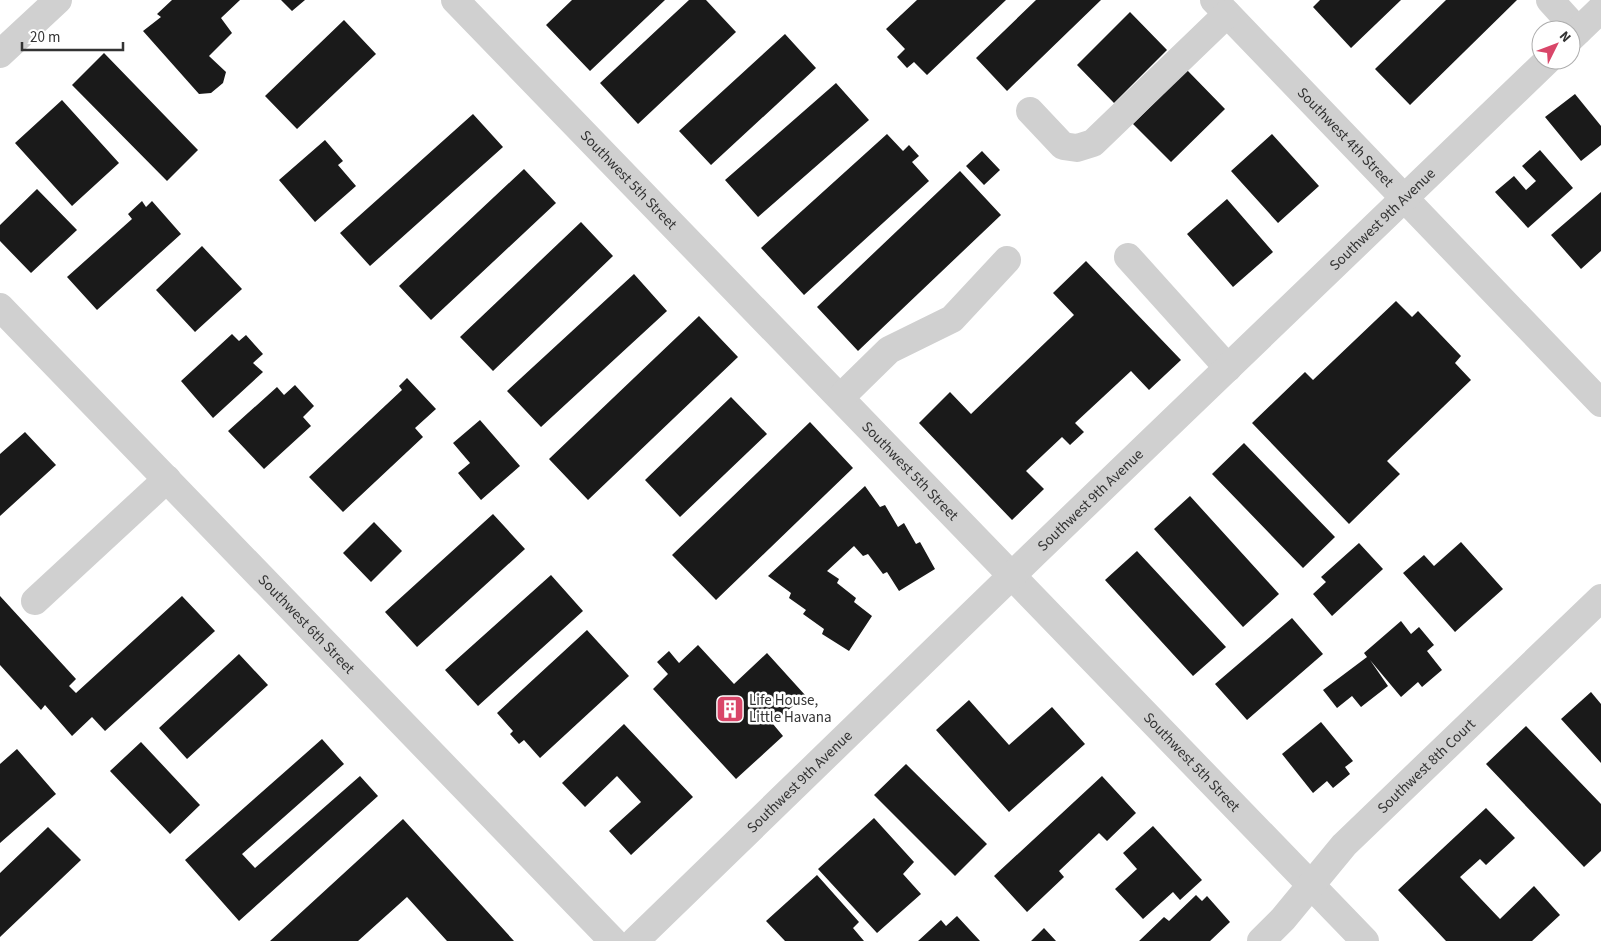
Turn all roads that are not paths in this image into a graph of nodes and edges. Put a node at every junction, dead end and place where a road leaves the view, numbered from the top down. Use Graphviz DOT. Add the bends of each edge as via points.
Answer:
graph roads {
  1 [pos="58,0"];
  2 [pos="456,0"];
  3 [pos="1550,0"];
  4 [pos="1221,7"];
  5 [pos="1601,9"];
  6 [pos="1564,20"];
  7 [pos="1581,28"];
  8 [pos="0,54"];
  9 [pos="1538,70"];
  10 [pos="1030,112"];
  11 [pos="1403,199"];
  12 [pos="1128,257"];
  13 [pos="1007,260"];
  14 [pos="0,307"];
  15 [pos="1228,368"];
  16 [pos="841,397"];
  17 [pos="1601,403"];
  18 [pos="167,479"];
  19 [pos="1013,575"];
  20 [pos="1601,598"];
  21 [pos="35,601"];
  22 [pos="1310,885"];
  23 [pos="612,941"];
  24 [pos="635,941"];
  25 [pos="1261,941"];
  26 [pos="1365,941"];
  1 -- 8 [label="street"];
  2 -- 16 [label="street, Southwest 5th Street"];
  3 -- 6 [label="street"];
  4 -- 10 [label="street" via="1093,143 1077,148 1063,146"];
  4 -- 11 [label="street, Southwest 4th Street"];
  5 -- 7 [label="street"];
  9 -- 11 [label="street, Southwest 9th Avenue"];
  11 -- 15 [label="street, Southwest 9th Avenue"];
  11 -- 17 [label="street, Southwest 4th Street"];
  12 -- 15 [label="street"];
  13 -- 16 [label="street" via="952,319 889,350"];
  14 -- 18 [label="street, Southwest 6th Street"];
  15 -- 19 [label="street, Southwest 9th Avenue"];
  16 -- 19 [label="street, Southwest 5th Street"];
  18 -- 21 [label="street"];
  18 -- 23 [label="street, Southwest 6th Street"];
  19 -- 22 [label="street, Southwest 5th Street"];
  19 -- 24 [label="street, Southwest 9th Avenue"];
  20 -- 22 [label="street, Southwest 8th Court" via="1344,845"];
  22 -- 25 [label="street, Southwest 8th Court"];
  22 -- 26 [label="street, Southwest 5th Street"];
}
